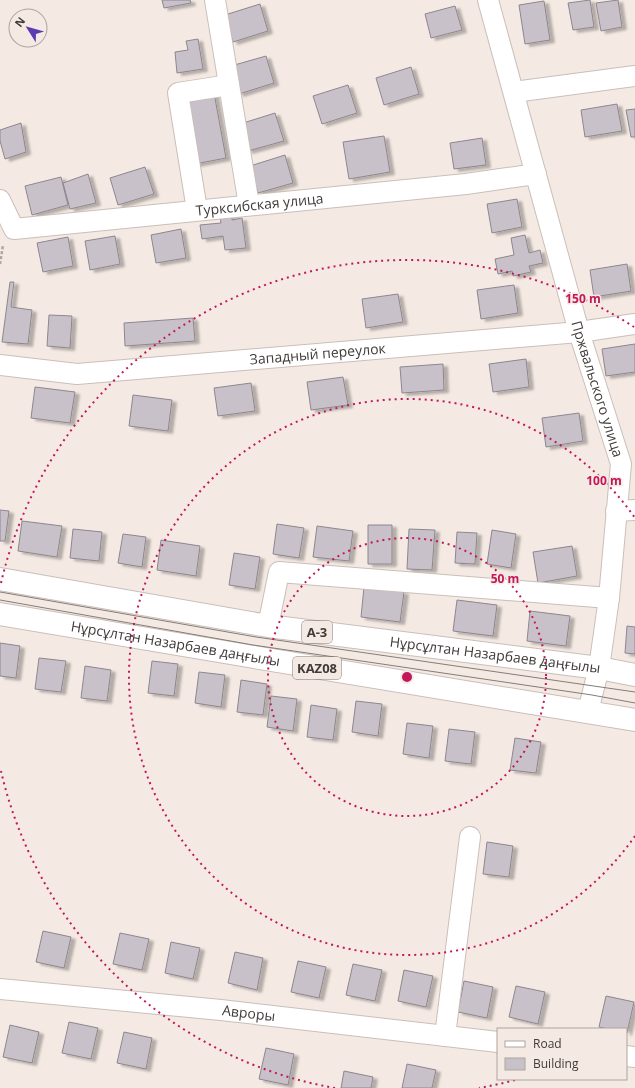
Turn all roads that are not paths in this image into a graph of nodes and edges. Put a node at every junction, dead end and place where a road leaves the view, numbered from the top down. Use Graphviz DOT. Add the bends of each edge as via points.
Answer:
graph roads {
  1 [pos="215,0"];
  2 [pos="488,0"];
  3 [pos="635,76"];
  4 [pos="229,85"];
  5 [pos="514,92"];
  6 [pos="536,174"];
  7 [pos="0,200"];
  8 [pos="249,205"];
  9 [pos="197,210"];
  10 [pos="635,324"];
  11 [pos="579,332"];
  12 [pos="0,365"];
  13 [pos="626,511"];
  14 [pos="0,579"];
  15 [pos="609,598"];
  16 [pos="0,614"];
  17 [pos="268,626"];
  18 [pos="599,668"];
  19 [pos="635,675"];
  20 [pos="588,711"];
  21 [pos="635,720"];
  22 [pos="470,837"];
  23 [pos="0,989"];
  24 [pos="445,1036"];
  25 [pos="497,1042"];
  1 -- 4 [label="street"];
  2 -- 5 [label="street, Пржвальского улица"];
  3 -- 5 [label="street"];
  4 -- 8 [label="street"];
  4 -- 9 [label="street" via="178,93"];
  5 -- 6 [label="street, Пржвальского улица"];
  6 -- 8 [label="street, Турксибская улица" via="466,184"];
  6 -- 11 [label="street, Пржвальского улица"];
  7 -- 9 [label="street, Турксибская улица" via="14,229"];
  8 -- 9 [label="street, Турксибская улица"];
  10 -- 11 [label="street, Западный переулок"];
  11 -- 12 [label="street, Западный переулок" via="77,374"];
  11 -- 13 [label="street, Пржвальского улица" via="621,464"];
  13 -- 15 [label="street, Пржвальского улица"];
  14 -- 17 [label="highway, Нұрсұлтан Назарбаев даңғылы / А-3"];
  15 -- 17 [label="street" via="279,572"];
  15 -- 18 [label="street, Пржвальского улица"];
  16 -- 20 [label="highway, Нұрсұлтан Назарбаев даңғылы / KAZ08"];
  17 -- 18 [label="highway, Нұрсұлтан Назарбаев даңғылы / А-3"];
  18 -- 19 [label="highway, Нұрсұлтан Назарбаев даңғылы / А-3"];
  18 -- 20 [label="street, Пржвальского улица"];
  20 -- 21 [label="highway, Нұрсұлтан Назарбаев даңғылы / KAZ08"];
  22 -- 24 [label="street"];
  23 -- 24 [label="street, Авроры" via="221,1010"];
  24 -- 25 [label="street, Авроры"];
}
